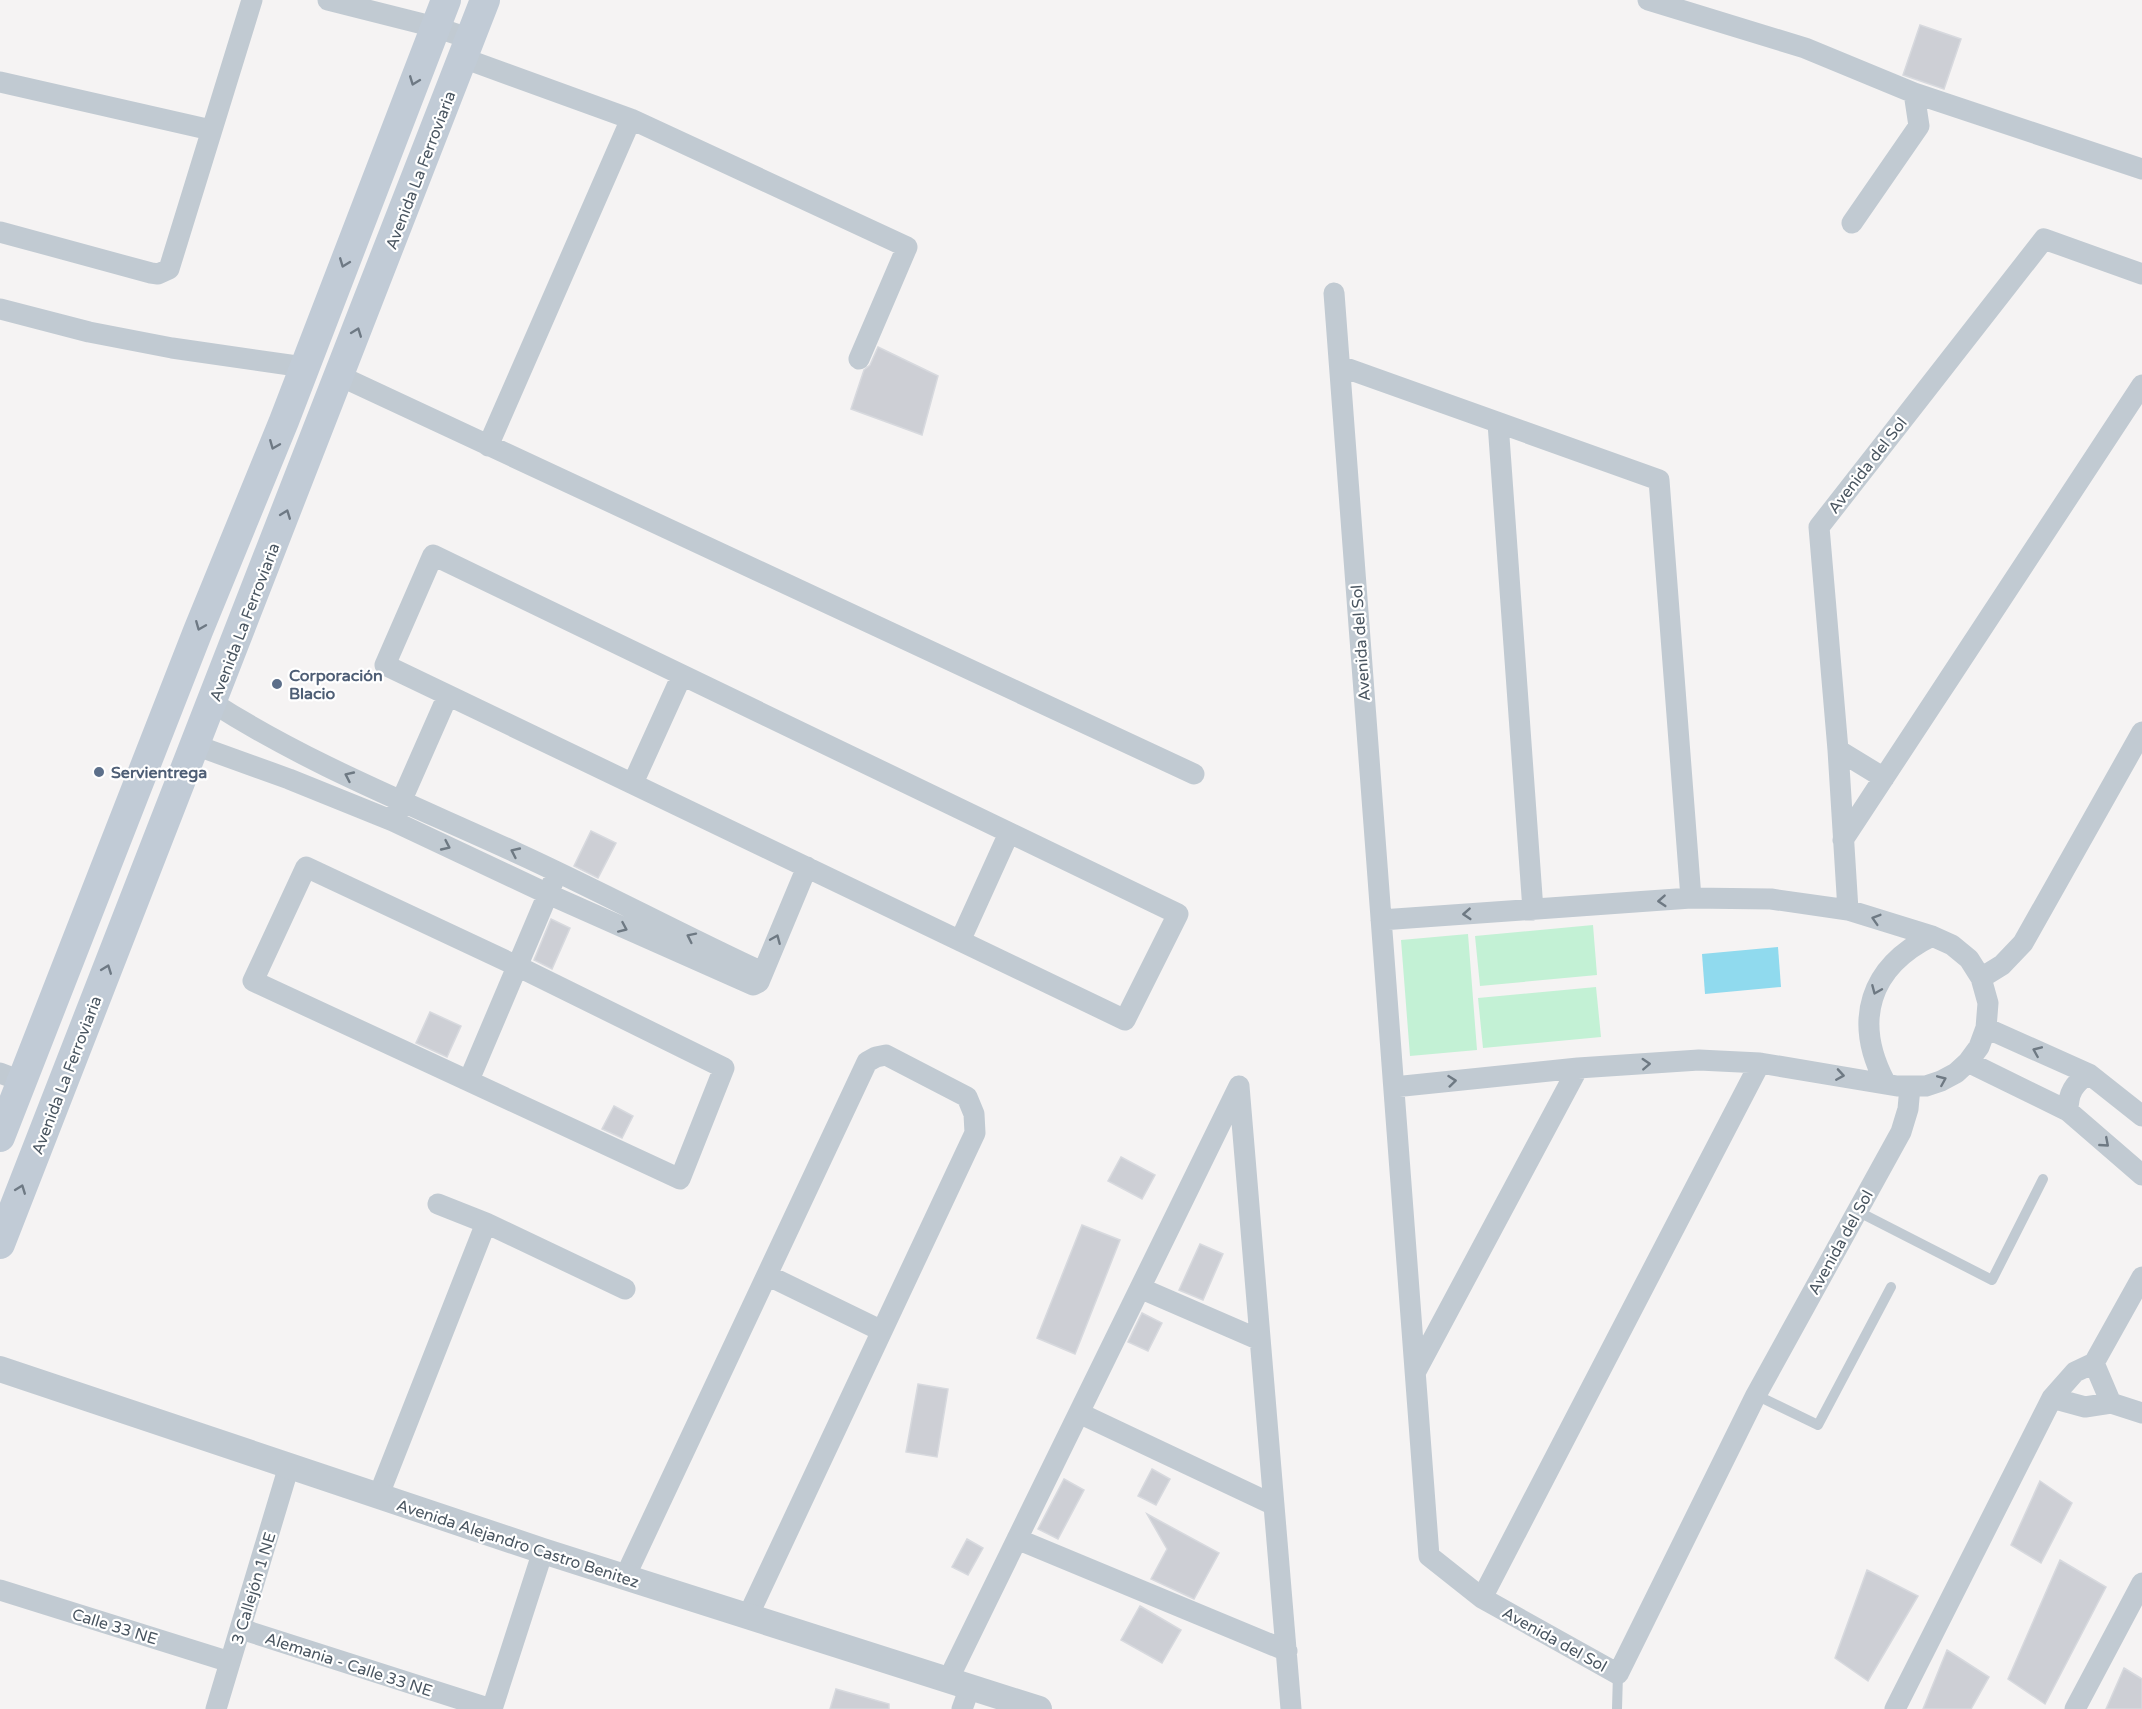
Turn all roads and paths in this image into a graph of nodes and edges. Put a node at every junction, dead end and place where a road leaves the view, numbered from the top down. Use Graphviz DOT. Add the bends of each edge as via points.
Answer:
graph roads {
  1 [pos="252,0"];
  2 [pos="328,0"];
  3 [pos="485,0"];
  4 [pos="1648,0"];
  5 [pos="1679,4"];
  6 [pos="440,13"];
  7 [pos="467,48"];
  8 [pos="0,82"];
  9 [pos="1914,93"];
  10 [pos="631,119"];
  11 [pos="211,130"];
  12 [pos="2142,169"];
  13 [pos="1852,223"];
  14 [pos="0,232"];
  15 [pos="2142,274"];
  16 [pos="1334,293"];
  17 [pos="0,309"];
  18 [pos="859,359"];
  19 [pos="1340,366"];
  20 [pos="304,367"];
  21 [pos="340,376"];
  22 [pos="2142,385"];
  23 [pos="1498,423"];
  24 [pos="488,446"];
  25 [pos="682,675"];
  26 [pos="448,695"];
  27 [pos="213,703"];
  28 [pos="2142,732"];
  29 [pos="195,745"];
  30 [pos="1838,750"];
  31 [pos="1194,774"];
  32 [pos="1884,778"];
  33 [pos="633,783"];
  34 [pos="402,800"];
  35 [pos="393,822"];
  36 [pos="1009,833"];
  37 [pos="1843,840"];
  38 [pos="807,867"];
  39 [pos="558,872"];
  40 [pos="548,894"];
  41 [pos="1691,898"];
  42 [pos="1533,910"];
  43 [pos="1848,910"];
  44 [pos="1381,920"];
  45 [pos="1932,936"];
  46 [pos="960,941"];
  47 [pos="517,966"];
  48 [pos="762,972"];
  49 [pos="1981,978"];
  50 [pos="1986,1028"];
  51 [pos="1968,1062"];
  52 [pos="1760,1063"];
  53 [pos="1578,1068"];
  54 [pos="2089,1074"];
  55 [pos="11,1077"];
  56 [pos="469,1080"];
  57 [pos="1885,1082"];
  58 [pos="1394,1087"];
  59 [pos="1910,1087"];
  60 [pos="2068,1111"];
  61 [pos="2142,1116"];
  62 [pos="0,1137"];
  63 [pos="2142,1175"];
  64 [pos="2043,1179"];
  65 [pos="438,1204"];
  66 [pos="1857,1211"];
  67 [pos="486,1223"];
  68 [pos="0,1244"];
  69 [pos="767,1275"];
  70 [pos="2142,1277"];
  71 [pos="1891,1287"];
  72 [pos="1140,1288"];
  73 [pos="625,1289"];
  74 [pos="882,1331"];
  75 [pos="1260,1340"];
  76 [pos="2094,1363"];
  77 [pos="0,1369"];
  78 [pos="1415,1372"];
  79 [pos="1756,1395"];
  80 [pos="2052,1398"];
  81 [pos="2111,1403"];
  82 [pos="1079,1413"];
  83 [pos="2142,1413"];
  84 [pos="289,1466"];
  85 [pos="378,1497"];
  86 [pos="1274,1505"];
  87 [pos="1017,1539"];
  88 [pos="543,1551"];
  89 [pos="625,1577"];
  90 [pos="2142,1583"];
  91 [pos="0,1590"];
  92 [pos="1482,1598"];
  93 [pos="748,1616"];
  94 [pos="241,1629"];
  95 [pos="1287,1651"];
  96 [pos="230,1662"];
  97 [pos="1618,1674"];
  98 [pos="960,1692"];
  99 [pos="216,1709"];
  100 [pos="492,1709"];
  101 [pos="1039,1709"];
  102 [pos="1292,1709"];
  103 [pos="1617,1709"];
  104 [pos="1895,1709"];
  105 [pos="2075,1709"];
  1 -- 11 [label="street"];
  2 -- 6 [label="street"];
  3 -- 7 [label="main road, Avenida La Ferroviaria"];
  4 -- 5 [label="street"];
  5 -- 9 [label="street" via="1805,48"];
  6 -- 7 [label="street"];
  6 -- 20 [label="main road, one-way"];
  7 -- 10 [label="street"];
  21 -- 7 [label="main road, Avenida La Ferroviaria, one-way"];
  8 -- 11 [label="street"];
  9 -- 12 [label="street"];
  9 -- 13 [label="street" via="1918,126"];
  10 -- 18 [label="street" via="908,247"];
  10 -- 24 [label="street"];
  11 -- 14 [label="street" via="169,269 164,272 151,273"];
  15 -- 30 [label="street, Avenida del Sol" via="2044,239 1819,527"];
  16 -- 19 [label="street, Avenida del Sol"];
  17 -- 20 [label="street" via="172,348"];
  19 -- 23 [label="street"];
  19 -- 44 [label="street, Avenida del Sol"];
  20 -- 55 [label="main road, one-way"];
  21 -- 24 [label="street"];
  27 -- 21 [label="main road, Avenida La Ferroviaria, one-way"];
  22 -- 32 [label="street"];
  23 -- 41 [label="street" via="1659,480"];
  23 -- 42 [label="street"];
  24 -- 31 [label="street"];
  25 -- 26 [label="street" via="433,555 385,665"];
  25 -- 33 [label="street"];
  25 -- 36 [label="street"];
  26 -- 33 [label="street"];
  26 -- 34 [label="street"];
  27 -- 29 [label="main road, Avenida La Ferroviaria"];
  34 -- 27 [label="street, one-way" via="303,755"];
  28 -- 49 [label="street" via="2023,943 2002,965"];
  29 -- 35 [label="street"];
  68 -- 29 [label="main road, Avenida La Ferroviaria, one-way"];
  30 -- 32 [label="street"];
  30 -- 37 [label="street, Avenida del Sol"];
  32 -- 37 [label="street"];
  33 -- 38 [label="street"];
  34 -- 35 [label="street"];
  39 -- 34 [label="street, one-way"];
  35 -- 40 [label="street, one-way"];
  36 -- 46 [label="street"];
  36 -- 46 [label="street" via="1178,914 1125,1020"];
  37 -- 43 [label="street, Avenida del Sol"];
  38 -- 46 [label="street"];
  48 -- 38 [label="street, one-way"];
  39 -- 40 [label="street"];
  48 -- 39 [label="street, one-way"];
  40 -- 47 [label="street"];
  40 -- 48 [label="street, one-way" via="743,982 759,982"];
  41 -- 42 [label="street, one-way"];
  41 -- 43 [label="street" via="1771,899"];
  42 -- 44 [label="street, one-way"];
  45 -- 43 [label="street, one-way"];
  44 -- 58 [label="street, Avenida del Sol"];
  45 -- 49 [label="street" via="1969,959"];
  45 -- 57 [label="street, one-way" via="1895,960 1873,998 1868,1019 1869,1041"];
  47 -- 56 [label="street"];
  47 -- 56 [label="street" via="724,1068 680,1179"];
  47 -- 56 [label="street" via="306,867 254,981"];
  49 -- 50 [label="street" via="1988,1003"];
  50 -- 51 [label="street"];
  54 -- 50 [label="street, one-way"];
  59 -- 51 [label="street, one-way" via="1941,1081"];
  51 -- 60 [label="street"];
  53 -- 52 [label="street, one-way" via="1699,1060"];
  52 -- 57 [label="street, one-way"];
  52 -- 92 [label="street"];
  58 -- 53 [label="street, one-way"];
  53 -- 78 [label="street"];
  54 -- 60 [label="street" via="2072,1089"];
  54 -- 61 [label="street"];
  55 -- 62 [label="main road"];
  57 -- 59 [label="street"];
  58 -- 78 [label="street, Avenida del Sol"];
  59 -- 66 [label="street, Avenida del Sol" via="1901,1132"];
  60 -- 63 [label="street, one-way"];
  64 -- 66 [label="lane" via="1992,1280"];
  65 -- 67 [label="street"];
  66 -- 79 [label="street, Avenida del Sol"];
  67 -- 73 [label="street"];
  67 -- 85 [label="street"];
  69 -- 74 [label="street"];
  69 -- 74 [label="street" via="867,1062 886,1055 967,1097 974,1114 975,1133"];
  69 -- 89 [label="street"];
  70 -- 76 [label="street"];
  71 -- 79 [label="lane" via="1818,1425"];
  72 -- 75 [label="street"];
  72 -- 75 [label="street" via="1239,1086"];
  72 -- 82 [label="street"];
  74 -- 93 [label="street"];
  75 -- 86 [label="street"];
  76 -- 80 [label="street" via="2075,1372"];
  76 -- 81 [label="street"];
  77 -- 84 [label="street, Avenida Alejandro Castro Benitez"];
  78 -- 92 [label="street, Avenida del Sol" via="1429,1556"];
  79 -- 97 [label="street, Avenida del Sol"];
  80 -- 81 [label="street" via="2085,1407"];
  80 -- 104 [label="street"];
  81 -- 83 [label="street"];
  82 -- 86 [label="street"];
  82 -- 87 [label="street"];
  84 -- 85 [label="street, Avenida Alejandro Castro Benitez"];
  84 -- 94 [label="street, 3 Callejón 1 NE"];
  85 -- 88 [label="street, Avenida Alejandro Castro Benitez"];
  86 -- 95 [label="street"];
  87 -- 95 [label="street"];
  87 -- 98 [label="street"];
  88 -- 89 [label="street, Avenida Alejandro Castro Benitez"];
  88 -- 100 [label="street"];
  89 -- 93 [label="street, Avenida Alejandro Castro Benitez"];
  90 -- 105 [label="street"];
  91 -- 96 [label="street, Calle 33 NE"];
  92 -- 97 [label="street, Avenida del Sol"];
  93 -- 98 [label="street, Avenida Alejandro Castro Benitez"];
  94 -- 96 [label="street, 3 Callejón 1 NE"];
  94 -- 100 [label="street, Alemania - Calle 33 NE"];
  95 -- 102 [label="street"];
  96 -- 99 [label="street, 3 Callejón 1 NE"];
  97 -- 103 [label="lane"];
  98 -- 101 [label="street, Avenida Alejandro Castro Benitez"];
}
